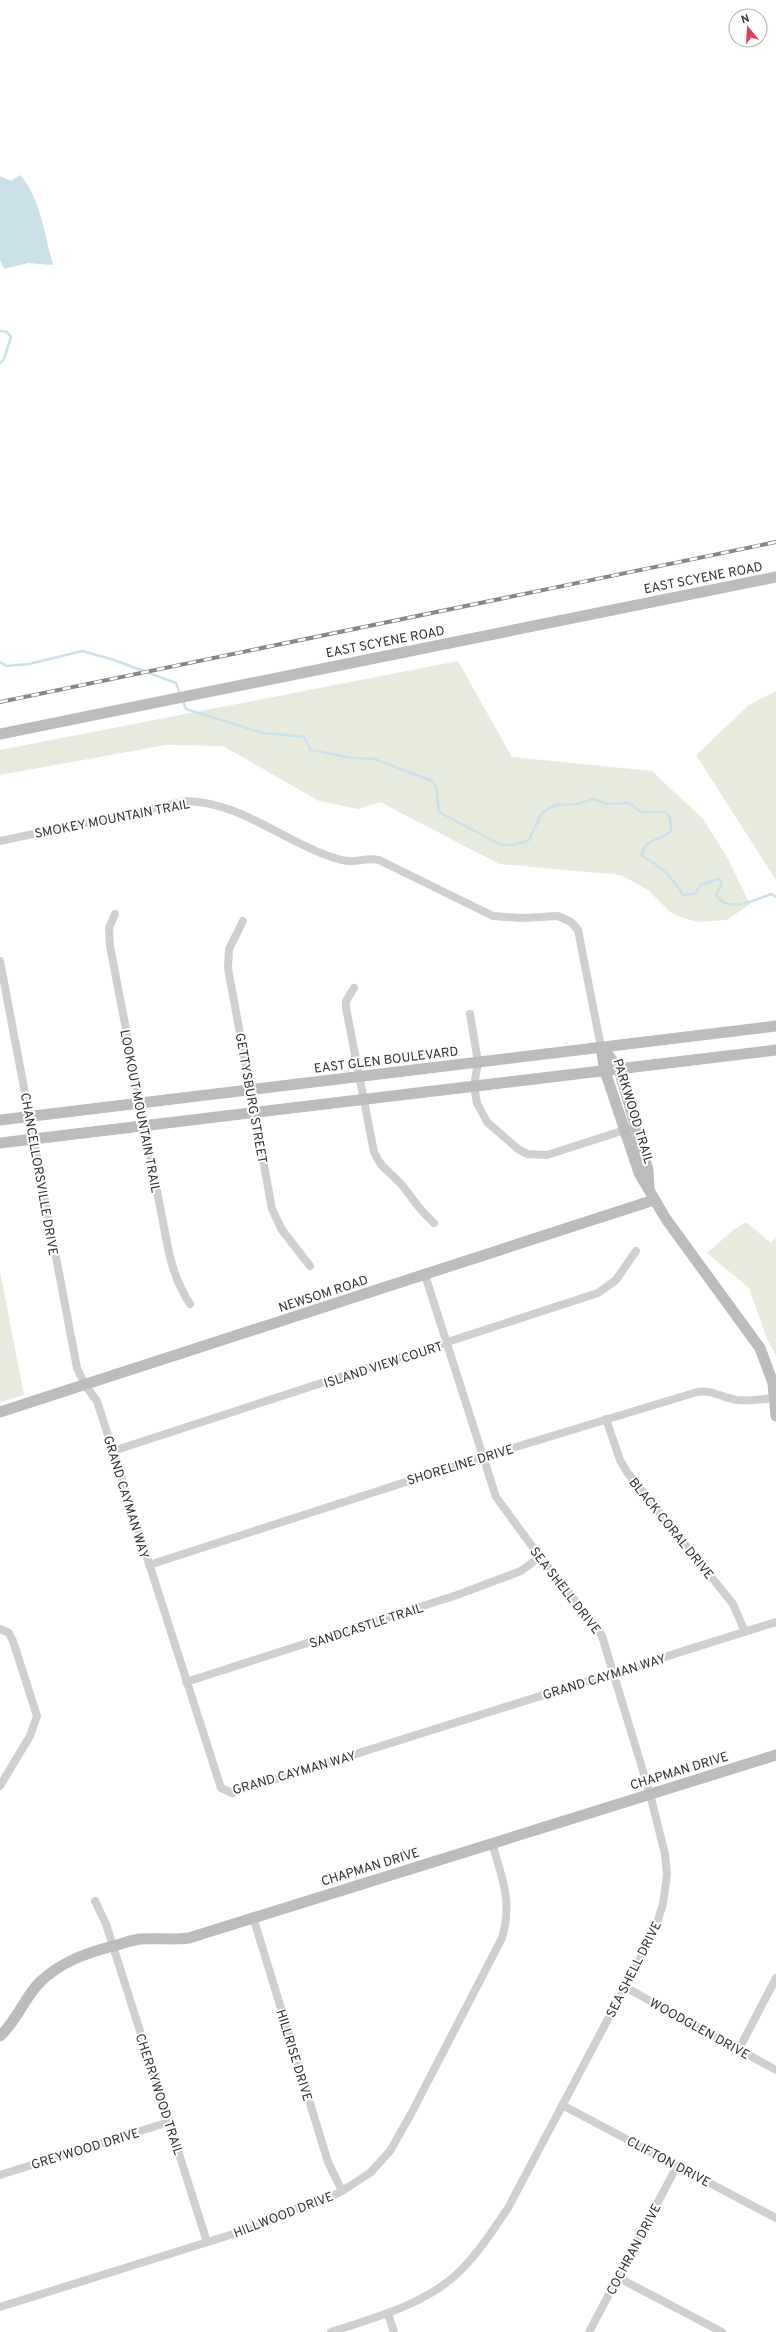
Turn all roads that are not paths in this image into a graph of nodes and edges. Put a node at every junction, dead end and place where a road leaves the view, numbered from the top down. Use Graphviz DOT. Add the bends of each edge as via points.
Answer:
graph roads {
  1 [pos="776,577"];
  2 [pos="0,734"];
  3 [pos="0,841"];
  4 [pos="115,914"];
  5 [pos="243,921"];
  6 [pos="0,961"];
  7 [pos="354,988"];
  8 [pos="470,1014"];
  9 [pos="776,1026"];
  10 [pos="601,1047"];
  11 [pos="776,1050"];
  12 [pos="478,1062"];
  13 [pos="619,1069"];
  14 [pos="605,1071"];
  15 [pos="361,1076"];
  16 [pos="474,1086"];
  17 [pos="251,1089"];
  18 [pos="365,1099"];
  19 [pos="140,1102"];
  20 [pos="254,1113"];
  21 [pos="30,1117"];
  22 [pos="0,1120"];
  23 [pos="144,1126"];
  24 [pos="635,1126"];
  25 [pos="624,1130"];
  26 [pos="35,1139"];
  27 [pos="0,1143"];
  28 [pos="649,1188"];
  29 [pos="654,1200"];
  30 [pos="434,1223"];
  31 [pos="636,1251"];
  32 [pos="310,1266"];
  33 [pos="425,1275"];
  34 [pos="190,1304"];
  35 [pos="446,1344"];
  36 [pos="85,1385"];
  37 [pos="775,1397"];
  38 [pos="0,1412"];
  39 [pos="776,1416"];
  40 [pos="606,1420"];
  41 [pos="113,1451"];
  42 [pos="483,1457"];
  43 [pos="540,1557"];
  44 [pos="149,1564"];
  45 [pos="776,1622"];
  46 [pos="0,1629"];
  47 [pos="745,1632"];
  48 [pos="614,1673"];
  49 [pos="186,1682"];
  50 [pos="776,1755"];
  51 [pos="0,1786"];
  52 [pos="650,1794"];
  53 [pos="492,1843"];
  54 [pos="95,1901"];
  55 [pos="253,1917"];
  56 [pos="113,1946"];
  57 [pos="776,1978"];
  58 [pos="625,1987"];
  59 [pos="0,2036"];
  60 [pos="739,2049"];
  61 [pos="776,2070"];
  62 [pos="562,2105"];
  63 [pos="169,2122"];
  64 [pos="677,2166"];
  65 [pos="0,2175"];
  66 [pos="342,2191"];
  67 [pos="776,2218"];
  68 [pos="207,2242"];
  69 [pos="619,2278"];
  70 [pos="0,2307"];
  71 [pos="388,2314"];
  72 [pos="331,2332"];
  73 [pos="394,2332"];
  74 [pos="589,2332"];
  75 [pos="722,2332"];
  1 -- 2 [label="street, EAST SCYENE ROAD"];
  3 -- 10 [label="street, SMOKEY MOUNTAIN TRAIL" via="187,801 219,804 326,855 350,861 368,858 380,860 493,916 558,916 571,922 578,930"];
  4 -- 19 [label="street, LOOKOUT MOUNTAIN TRAIL" via="109,928 110,946"];
  5 -- 17 [label="street, GETTYSBURG STREET" via="229,949 228,968"];
  6 -- 21 [label="street, CHANCELLORSVILLE DRIVE"];
  7 -- 15 [label="street" via="346,1001 346,1008"];
  8 -- 12 [label="street"];
  9 -- 10 [label="street, EAST GLEN BOULEVARD"];
  10 -- 12 [label="street, EAST GLEN BOULEVARD"];
  10 -- 13 [label="street, PARKWOOD TRAIL"];
  10 -- 14 [label="street, PARKWOOD TRAIL"];
  11 -- 13 [label="street"];
  12 -- 15 [label="street, EAST GLEN BOULEVARD"];
  12 -- 16 [label="street"];
  13 -- 14 [label="street"];
  13 -- 24 [label="street, PARKWOOD TRAIL"];
  14 -- 16 [label="street"];
  14 -- 25 [label="street, PARKWOOD TRAIL"];
  15 -- 17 [label="street, EAST GLEN BOULEVARD"];
  15 -- 18 [label="street"];
  16 -- 18 [label="street"];
  16 -- 25 [label="street" via="476,1103 483,1117 527,1154 547,1155"];
  17 -- 19 [label="street, EAST GLEN BOULEVARD"];
  17 -- 20 [label="street, GETTYSBURG STREET"];
  18 -- 20 [label="street"];
  18 -- 30 [label="street" via="378,1162"];
  19 -- 21 [label="street, EAST GLEN BOULEVARD"];
  19 -- 23 [label="street, LOOKOUT MOUNTAIN TRAIL"];
  20 -- 23 [label="street"];
  20 -- 32 [label="street, GETTYSBURG STREET" via="276,1221"];
  21 -- 22 [label="street, EAST GLEN BOULEVARD"];
  21 -- 26 [label="street, CHANCELLORSVILLE DRIVE"];
  23 -- 26 [label="street"];
  23 -- 34 [label="street, LOOKOUT MOUNTAIN TRAIL" via="172,1270"];
  24 -- 25 [label="street"];
  24 -- 28 [label="street, PARKWOOD TRAIL" via="648,1170"];
  25 -- 28 [label="street, PARKWOOD TRAIL" via="639,1174"];
  26 -- 27 [label="street"];
  26 -- 36 [label="street, CHANCELLORSVILLE DRIVE" via="72,1348"];
  28 -- 29 [label="street, PARKWOOD TRAIL"];
  29 -- 33 [label="street, NEWSOM ROAD"];
  29 -- 37 [label="street, PARKWOOD TRAIL" via="760,1348 770,1373"];
  31 -- 35 [label="street, ISLAND VIEW COURT" via="616,1280 598,1293"];
  33 -- 35 [label="street, SEA SHELL DRIVE"];
  33 -- 36 [label="street, NEWSOM ROAD"];
  35 -- 41 [label="street, ISLAND VIEW COURT"];
  35 -- 42 [label="street, SEA SHELL DRIVE"];
  36 -- 38 [label="street, NEWSOM ROAD"];
  36 -- 41 [label="street, GRAND CAYMAN WAY" via="97,1401"];
  37 -- 39 [label="street, PARKWOOD TRAIL"];
  37 -- 40 [label="street, SHORELINE DRIVE" via="736,1400 704,1391"];
  40 -- 42 [label="street, SHORELINE DRIVE"];
  40 -- 47 [label="street, BLACK CORAL DRIVE" via="627,1472 733,1604"];
  41 -- 44 [label="street, GRAND CAYMAN WAY"];
  42 -- 43 [label="street, SEA SHELL DRIVE" via="501,1505"];
  42 -- 44 [label="street, SHORELINE DRIVE"];
  43 -- 48 [label="street, SEA SHELL DRIVE" via="595,1625 602,1636"];
  43 -- 49 [label="street, SANDCASTLE TRAIL" via="521,1571 457,1595"];
  44 -- 49 [label="street, GRAND CAYMAN WAY"];
  45 -- 47 [label="street, GRAND CAYMAN WAY"];
  46 -- 51 [label="street" via="9,1633 14,1640 37,1716 30,1736"];
  47 -- 48 [label="street, GRAND CAYMAN WAY"];
  48 -- 49 [label="street, GRAND CAYMAN WAY" via="232,1793 225,1791 217,1782"];
  48 -- 52 [label="street, SEA SHELL DRIVE"];
  50 -- 52 [label="street, CHAPMAN DRIVE"];
  52 -- 53 [label="street, CHAPMAN DRIVE"];
  52 -- 58 [label="street, SEA SHELL DRIVE" via="665,1854 667,1875 663,1904 654,1932"];
  53 -- 55 [label="street, CHAPMAN DRIVE"];
  53 -- 66 [label="street, HILLWOOD DRIVE" via="507,1898 506,1923 502,1938 415,2108 390,2151 370,2173"];
  54 -- 56 [label="street, CHERRYWOOD TRAIL"];
  55 -- 56 [label="street, CHAPMAN DRIVE" via="189,1938 138,1940"];
  55 -- 66 [label="street, HILLRISE DRIVE" via="328,2162"];
  56 -- 59 [label="street, CHAPMAN DRIVE" via="90,1952 61,1965 33,1990 10,2027"];
  56 -- 63 [label="street, CHERRYWOOD TRAIL"];
  57 -- 60 [label="street"];
  58 -- 60 [label="street, WOODGLEN DRIVE"];
  58 -- 62 [label="street, SEA SHELL DRIVE"];
  60 -- 61 [label="street, WOODGLEN DRIVE"];
  62 -- 64 [label="street, CLIFTON DRIVE"];
  62 -- 71 [label="street, SEA SHELL DRIVE" via="508,2208 487,2240 459,2272 424,2297"];
  63 -- 65 [label="street, GREYWOOD DRIVE"];
  63 -- 68 [label="street, CHERRYWOOD TRAIL"];
  64 -- 67 [label="street, CLIFTON DRIVE"];
  64 -- 69 [label="street, COCHRAN DRIVE"];
  66 -- 68 [label="street, HILLWOOD DRIVE" via="262,2225"];
  68 -- 70 [label="street, HILLWOOD DRIVE"];
  69 -- 74 [label="street, COCHRAN DRIVE"];
  69 -- 75 [label="street"];
  71 -- 72 [label="street, SEA SHELL DRIVE"];
  71 -- 73 [label="street"];
}
